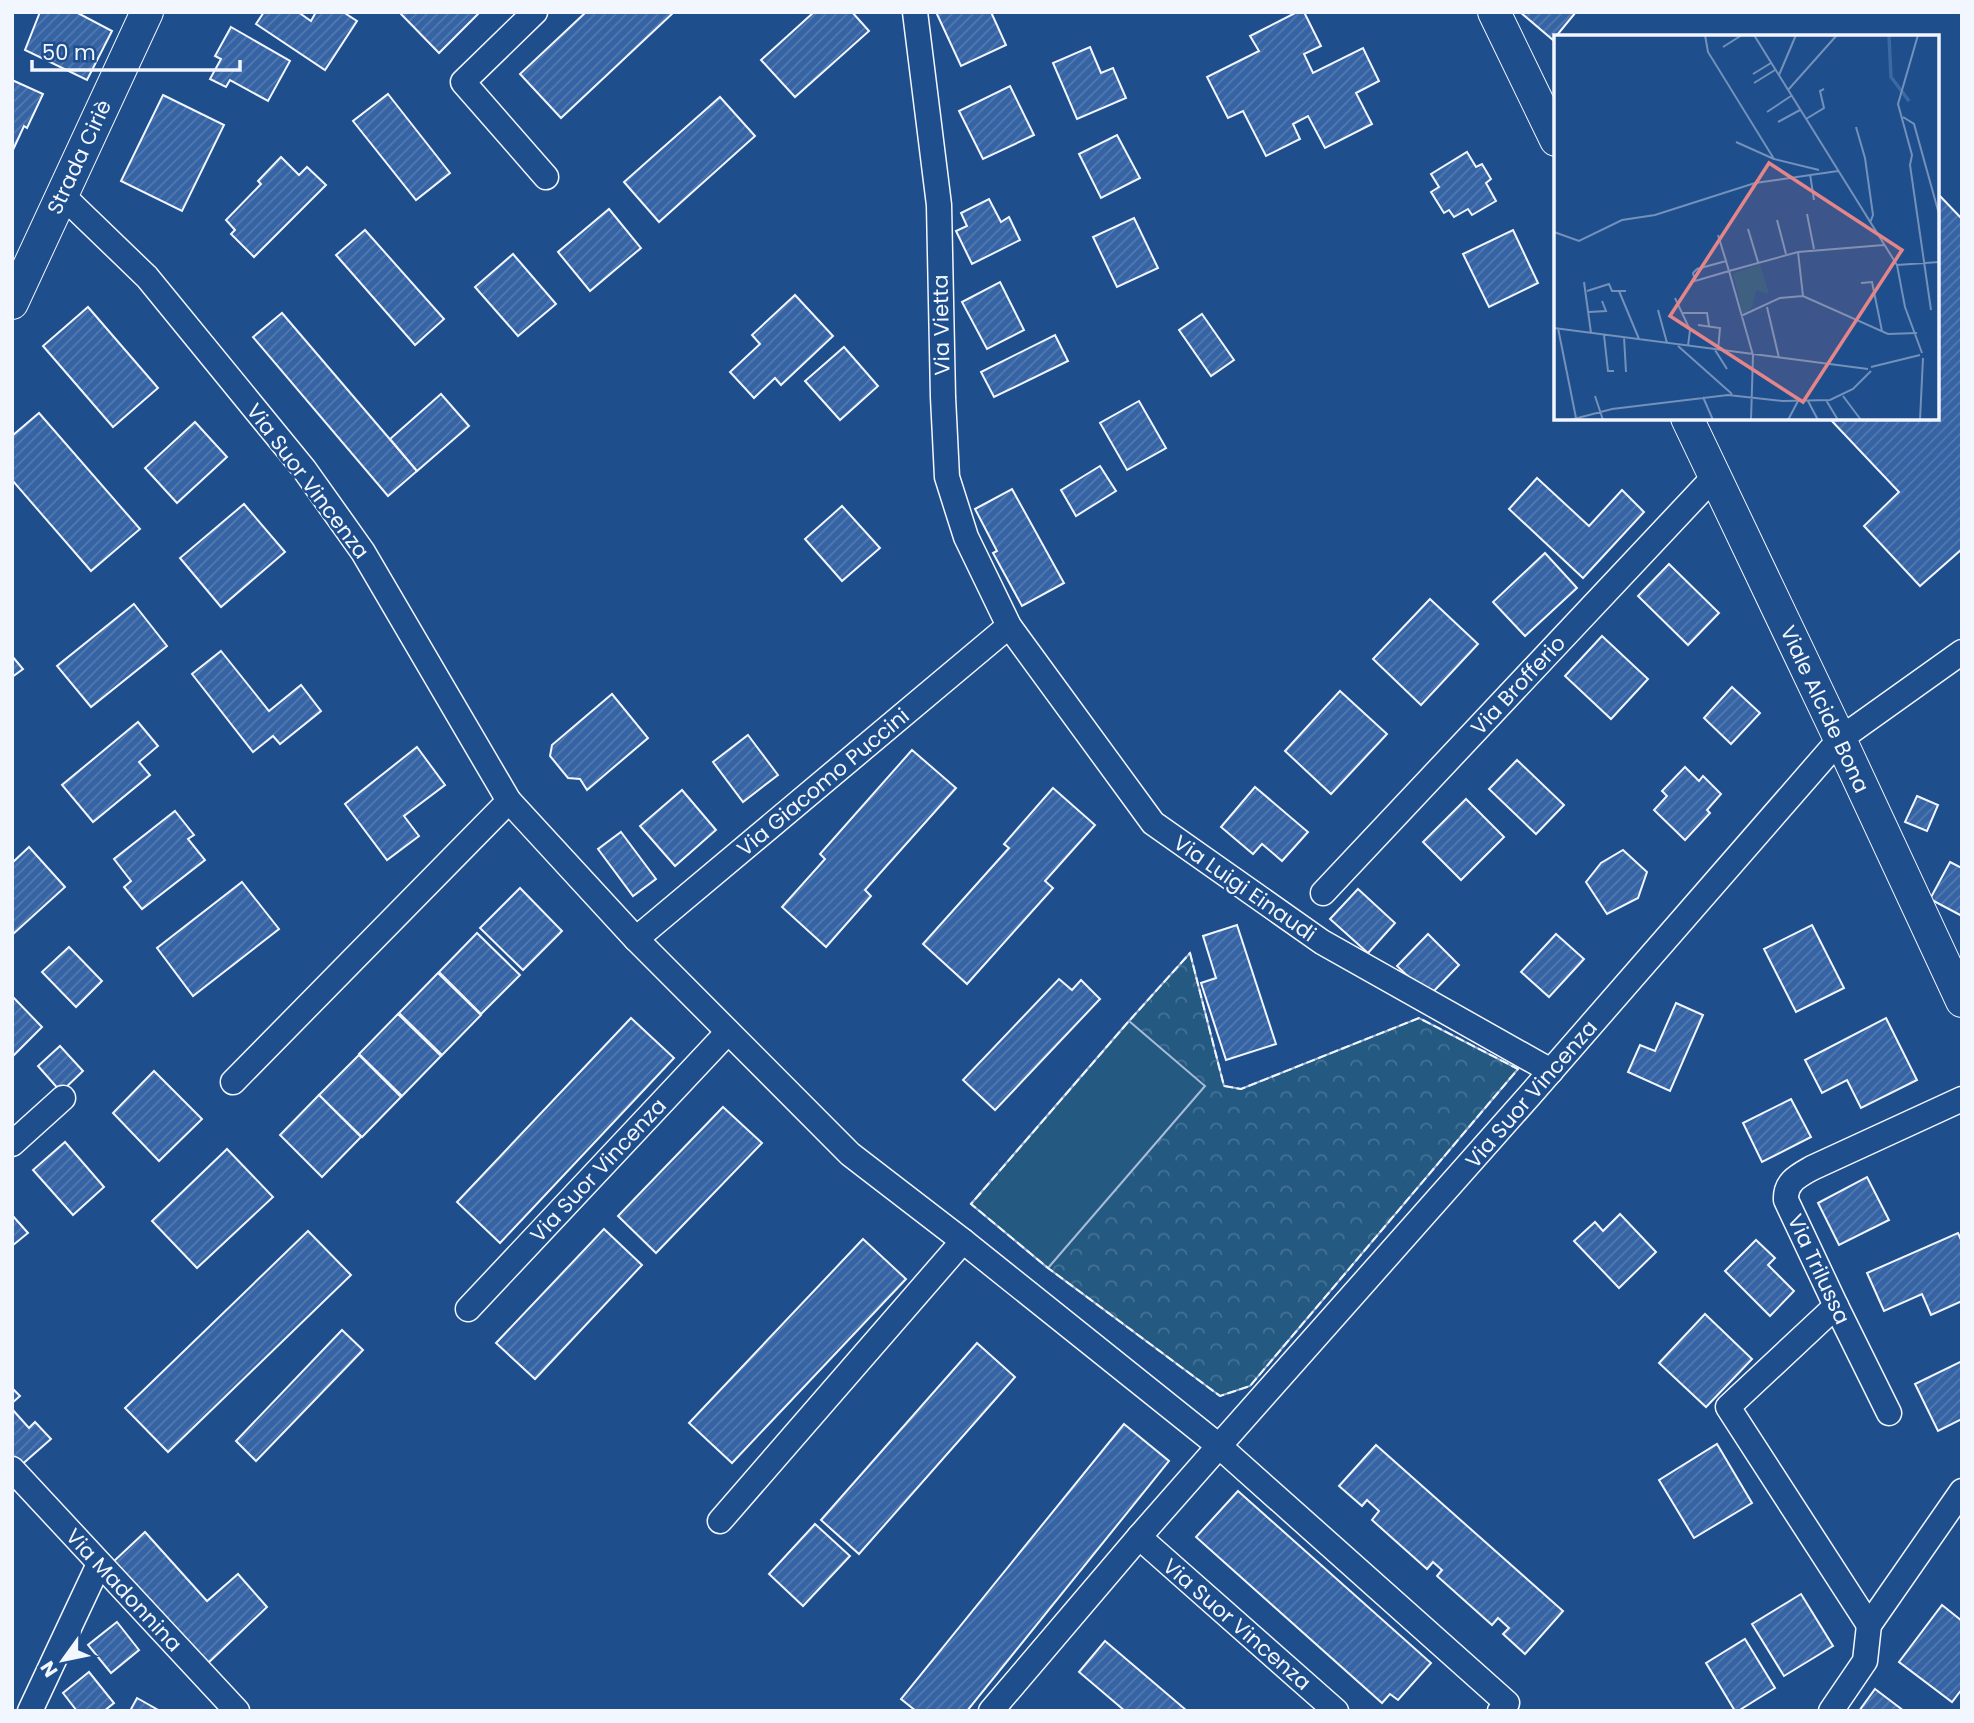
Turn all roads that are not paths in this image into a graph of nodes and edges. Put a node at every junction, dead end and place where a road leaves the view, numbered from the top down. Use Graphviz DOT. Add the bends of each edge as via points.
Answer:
graph roads {
  1 [pos="147,12"];
  2 [pos="536,12"];
  3 [pos="915,12"];
  4 [pos="1494,12"];
  5 [pos="1554,136"];
  6 [pos="546,177"];
  7 [pos="62,195"];
  8 [pos="12,303"];
  9 [pos="1687,420"];
  10 [pos="1714,477"];
  11 [pos="1009,626"];
  12 [pos="1962,652"];
  13 [pos="1840,739"];
  14 [pos="509,801"];
  15 [pos="1323,893"];
  16 [pos="636,939"];
  17 [pos="1962,1001"];
  18 [pos="728,1032"];
  19 [pos="1551,1071"];
  20 [pos="233,1082"];
  21 [pos="63,1098"];
  22 [pos="1962,1099"];
  23 [pos="12,1144"];
  24 [pos="963,1241"];
  25 [pos="1836,1306"];
  26 [pos="468,1308"];
  27 [pos="1889,1413"];
  28 [pos="1219,1447"];
  29 [pos="12,1469"];
  30 [pos="1962,1491"];
  31 [pos="720,1521"];
  32 [pos="1139,1537"];
  33 [pos="99,1564"];
  34 [pos="1870,1625"];
  35 [pos="30,1711"];
  36 [pos="237,1711"];
  37 [pos="991,1711"];
  38 [pos="1336,1711"];
  39 [pos="1500,1711"];
  40 [pos="1830,1711"];
  1 -- 7 [label="street, Strada Ciriè"];
  2 -- 6 [label="street" via="463,82"];
  3 -- 11 [label="street, Via Vietta" via="939,205 947,477 966,537"];
  4 -- 5 [label="street"];
  7 -- 8 [label="street, Strada Ciriè"];
  7 -- 14 [label="street, Via Suor Vincenza" via="148,277 304,469 363,552"];
  9 -- 10 [label="street, Viale Alcide Bona"];
  10 -- 13 [label="street, Viale Alcide Bona"];
  10 -- 15 [label="street, Via Brofferio"];
  11 -- 16 [label="street, Via Giacomo Puccini"];
  11 -- 19 [label="street, Via Luigi Einaudi" via="1153,823 1322,942"];
  12 -- 13 [label="street, Via Suor Vincenza"];
  13 -- 17 [label="street, Viale Alcide Bona"];
  13 -- 19 [label="street, Via Suor Vincenza"];
  14 -- 16 [label="street, Via Suor Vincenza"];
  14 -- 20 [label="street"];
  16 -- 18 [label="street, Via Suor Vincenza"];
  18 -- 24 [label="street, Via Suor Vincenza" via="850,1154"];
  18 -- 26 [label="street, Via Suor Vincenza"];
  19 -- 28 [label="street, Via Suor Vincenza"];
  21 -- 23 [label="street"];
  22 -- 25 [label="street, Via Trilussa" via="1812,1168 1794,1178 1786,1191 1786,1200"];
  24 -- 28 [label="street, Via Suor Vincenza"];
  24 -- 31 [label="street"];
  25 -- 27 [label="street, Via Trilussa"];
  25 -- 34 [label="street" via="1728,1407"];
  28 -- 32 [label="street, Via Suor Vincenza"];
  28 -- 39 [label="street, Via Suor Vincenza" via="1507,1703"];
  29 -- 33 [label="street, Via Madonnina"];
  30 -- 34 [label="street"];
  32 -- 37 [label="street, Via Suor Vincenza"];
  32 -- 38 [label="street, Via Suor Vincenza"];
  33 -- 35 [label="street"];
  33 -- 36 [label="street, Via Madonnina"];
  34 -- 40 [label="street" via="1865,1661"];
}
